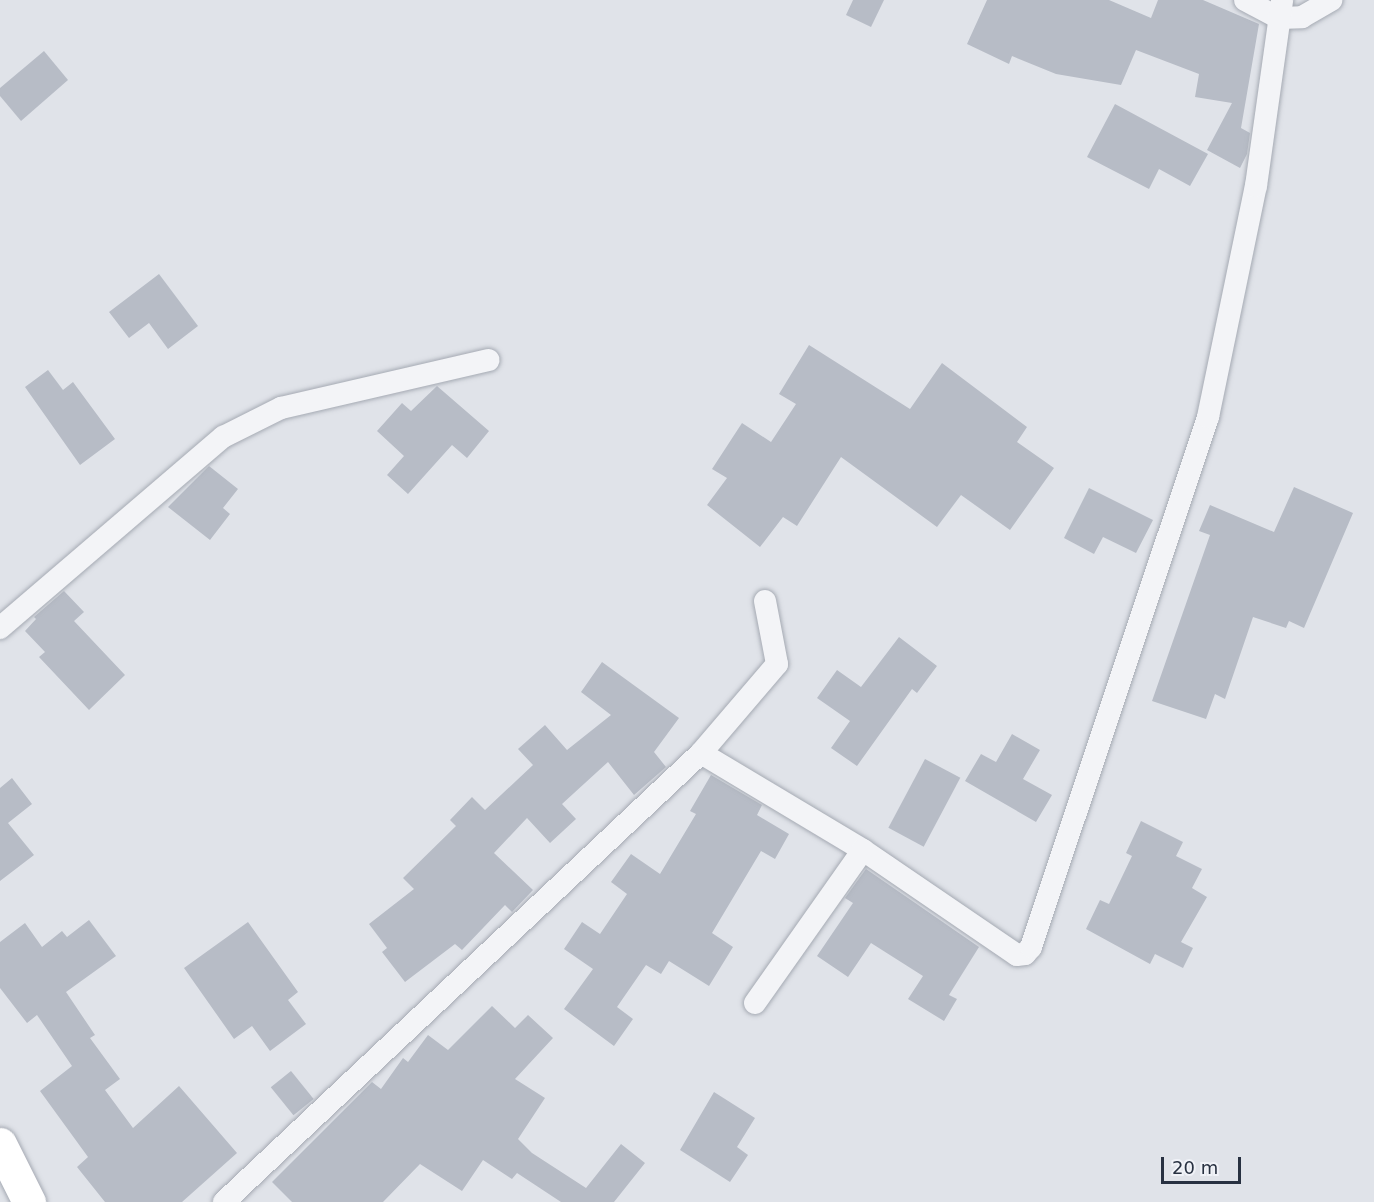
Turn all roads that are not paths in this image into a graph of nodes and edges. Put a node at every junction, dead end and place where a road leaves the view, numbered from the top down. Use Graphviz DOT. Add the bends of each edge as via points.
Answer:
graph roads {
  1 [pos="1245,0"];
  2 [pos="1330,0"];
  3 [pos="1280,9"];
  4 [pos="489,360"];
  5 [pos="765,601"];
  6 [pos="0,628"];
  7 [pos="701,753"];
  8 [pos="863,850"];
  9 [pos="755,1003"];
  10 [pos="0,1144"];
  11 [pos="29,1202"];
  12 [pos="225,1202"];
  1 -- 3 [label="street"];
  2 -- 3 [label="street" via="1302,17"];
  3 -- 8 [label="street" via="1256,186 1208,417 1031,947 1025,954 1017,955"];
  4 -- 6 [label="street" via="281,408 223,436"];
  5 -- 7 [label="street" via="777,664"];
  7 -- 8 [label="street"];
  7 -- 12 [label="street"];
  8 -- 9 [label="street"];
  10 -- 11 [label="main road"];
}
